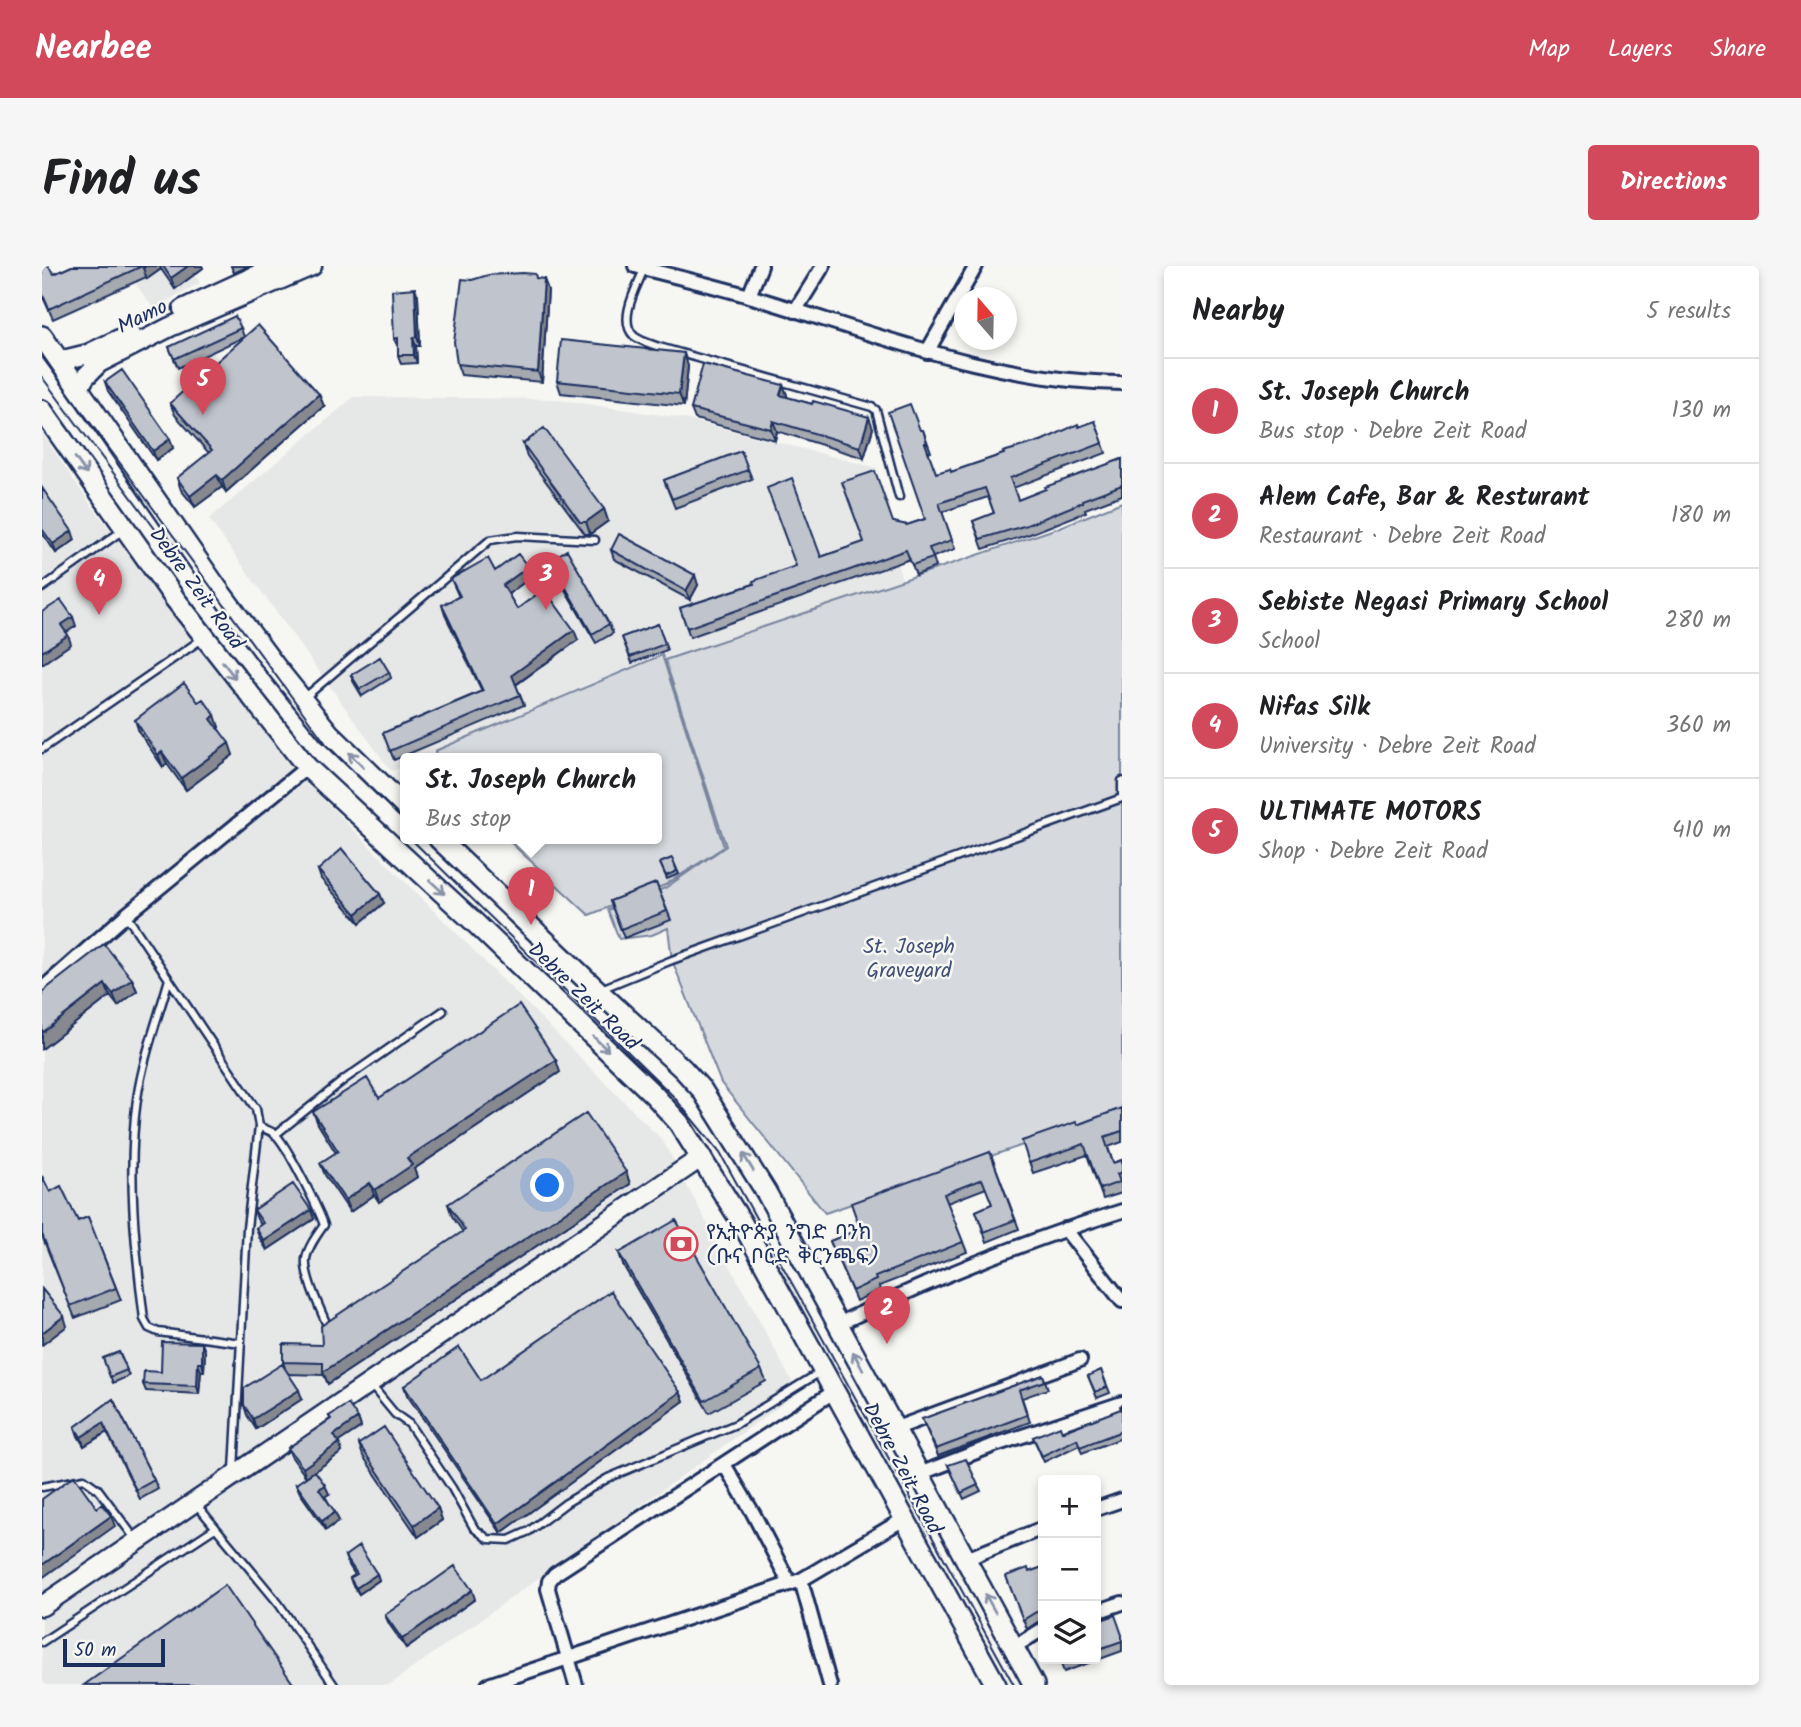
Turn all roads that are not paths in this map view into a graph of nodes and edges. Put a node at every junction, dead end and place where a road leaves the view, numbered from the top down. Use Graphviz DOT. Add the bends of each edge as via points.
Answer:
graph roads {
  1 [pos="275,266"];
  2 [pos="312,266"];
  3 [pos="761,266"];
  4 [pos="823,266"];
  5 [pos="975,266"];
  6 [pos="640,267"];
  7 [pos="254,283"];
  8 [pos="749,296"];
  9 [pos="795,311"];
  10 [pos="42,336"];
  11 [pos="927,352"];
  12 [pos="59,360"];
  13 [pos="1122,383"];
  14 [pos="79,388"];
  15 [pos="42,410"];
  16 [pos="899,497"];
  17 [pos="125,529"];
  18 [pos="596,540"];
  19 [pos="42,588"];
  20 [pos="204,638"];
  21 [pos="301,700"];
  22 [pos="42,749"];
  23 [pos="307,767"];
  24 [pos="1122,781"];
  25 [pos="1122,797"];
  26 [pos="400,802"];
  27 [pos="444,844"];
  28 [pos="126,915"];
  29 [pos="169,979"];
  30 [pos="42,989"];
  31 [pos="597,990"];
  32 [pos="443,1011"];
  33 [pos="259,1126"];
  34 [pos="275,1135"];
  35 [pos="702,1157"];
  36 [pos="1122,1211"];
  37 [pos="1065,1229"];
  38 [pos="1122,1301"];
  39 [pos="326,1323"];
  40 [pos="838,1324"];
  41 [pos="241,1343"];
  42 [pos="1080,1360"];
  43 [pos="824,1370"];
  44 [pos="370,1384"];
  45 [pos="835,1391"];
  46 [pos="1122,1403"];
  47 [pos="894,1429"];
  48 [pos="724,1464"];
  49 [pos="919,1474"];
  50 [pos="234,1475"];
  51 [pos="42,1487"];
  52 [pos="1122,1500"];
  53 [pos="194,1503"];
  54 [pos="1101,1507"];
  55 [pos="904,1519"];
  56 [pos="215,1528"];
  57 [pos="1038,1530"];
  58 [pos="137,1542"];
  59 [pos="966,1559"];
  60 [pos="795,1582"];
  61 [pos="1122,1602"];
  62 [pos="42,1605"];
  63 [pos="1101,1610"];
  64 [pos="1038,1632"];
  65 [pos="42,1642"];
  66 [pos="1014,1647"];
  67 [pos="569,1658"];
  68 [pos="993,1684"];
  69 [pos="334,1685"];
  70 [pos="488,1685"];
  71 [pos="576,1685"];
  72 [pos="830,1685"];
  73 [pos="1034,1685"];
  1 -- 7 [label="main road"];
  2 -- 7 [label="main road, Mamo"];
  3 -- 8 [label="street"];
  4 -- 9 [label="street"];
  5 -- 11 [label="street"];
  6 -- 8 [label="street"];
  6 -- 16 [label="lane" via="628,317 628,329 635,338 872,407"];
  7 -- 12 [label="main road" via="88,354"];
  7 -- 14 [label="main road, Mamo" via="99,363"];
  8 -- 9 [label="street"];
  9 -- 11 [label="street"];
  10 -- 12 [label="main road, Debre Zeit Road"];
  11 -- 13 [label="street" via="1030,374"];
  12 -- 14 [label="main road, Debre Zeit Road"];
  14 -- 21 [label="main road, Debre Zeit Road"];
  15 -- 17 [label="main road, Debre Zeit Road, one-way"];
  17 -- 19 [label="lane"];
  17 -- 20 [label="main road, Debre Zeit Road"];
  18 -- 21 [label="lane" via="517,536 490,540"];
  20 -- 22 [label="lane"];
  20 -- 23 [label="main road, Debre Zeit Road, one-way"];
  26 -- 21 [label="main road, Debre Zeit Road, one-way"];
  23 -- 28 [label="street"];
  23 -- 35 [label="main road, Debre Zeit Road, one-way" via="654,1095"];
  24 -- 25 [label="lane"];
  25 -- 31 [label="lane"];
  27 -- 31 [label="main road, Debre Zeit Road"];
  28 -- 29 [label="lane"];
  28 -- 30 [label="street"];
  29 -- 33 [label="lane" via="256,1109"];
  29 -- 41 [label="lane" via="137,1099 132,1153 134,1238 144,1319 158,1332"];
  40 -- 31 [label="main road, Debre Zeit Road, one-way" via="766,1192 702,1090"];
  32 -- 34 [label="lane"];
  33 -- 34 [label="lane"];
  33 -- 41 [label="lane" via="247,1228"];
  34 -- 39 [label="lane" via="324,1225 305,1261"];
  35 -- 43 [label="main road, Debre Zeit Road"];
  35 -- 44 [label="main road"];
  36 -- 37 [label="street"];
  37 -- 38 [label="street"];
  37 -- 40 [label="street"];
  47 -- 40 [label="main road, Debre Zeit Road, one-way"];
  41 -- 50 [label="lane"];
  42 -- 47 [label="street"];
  43 -- 44 [label="lane" via="736,1424 608,1478 509,1540 488,1539 474,1528 409,1424"];
  43 -- 45 [label="main road, Debre Zeit Road"];
  44 -- 50 [label="main road"];
  45 -- 48 [label="street"];
  45 -- 55 [label="main road, Debre Zeit Road"];
  46 -- 49 [label="street"];
  47 -- 49 [label="main road, Debre Zeit Road"];
  48 -- 60 [label="street"];
  48 -- 67 [label="street" via="549,1581"];
  49 -- 59 [label="main road, Debre Zeit Road"];
  50 -- 53 [label="main road"];
  51 -- 58 [label="lane" via="84,1479 98,1489"];
  52 -- 54 [label="street"];
  53 -- 56 [label="lane"];
  53 -- 58 [label="main road"];
  55 -- 60 [label="street"];
  55 -- 68 [label="main road, Debre Zeit Road"];
  56 -- 65 [label="lane"];
  56 -- 69 [label="lane" via="279,1604"];
  57 -- 59 [label="street"];
  58 -- 62 [label="main road"];
  66 -- 59 [label="main road, Debre Zeit Road, one-way"];
  60 -- 67 [label="street"];
  60 -- 72 [label="street"];
  61 -- 63 [label="street"];
  64 -- 66 [label="street"];
  66 -- 73 [label="main road, Debre Zeit Road"];
  67 -- 70 [label="street"];
  67 -- 71 [label="street"];
}
